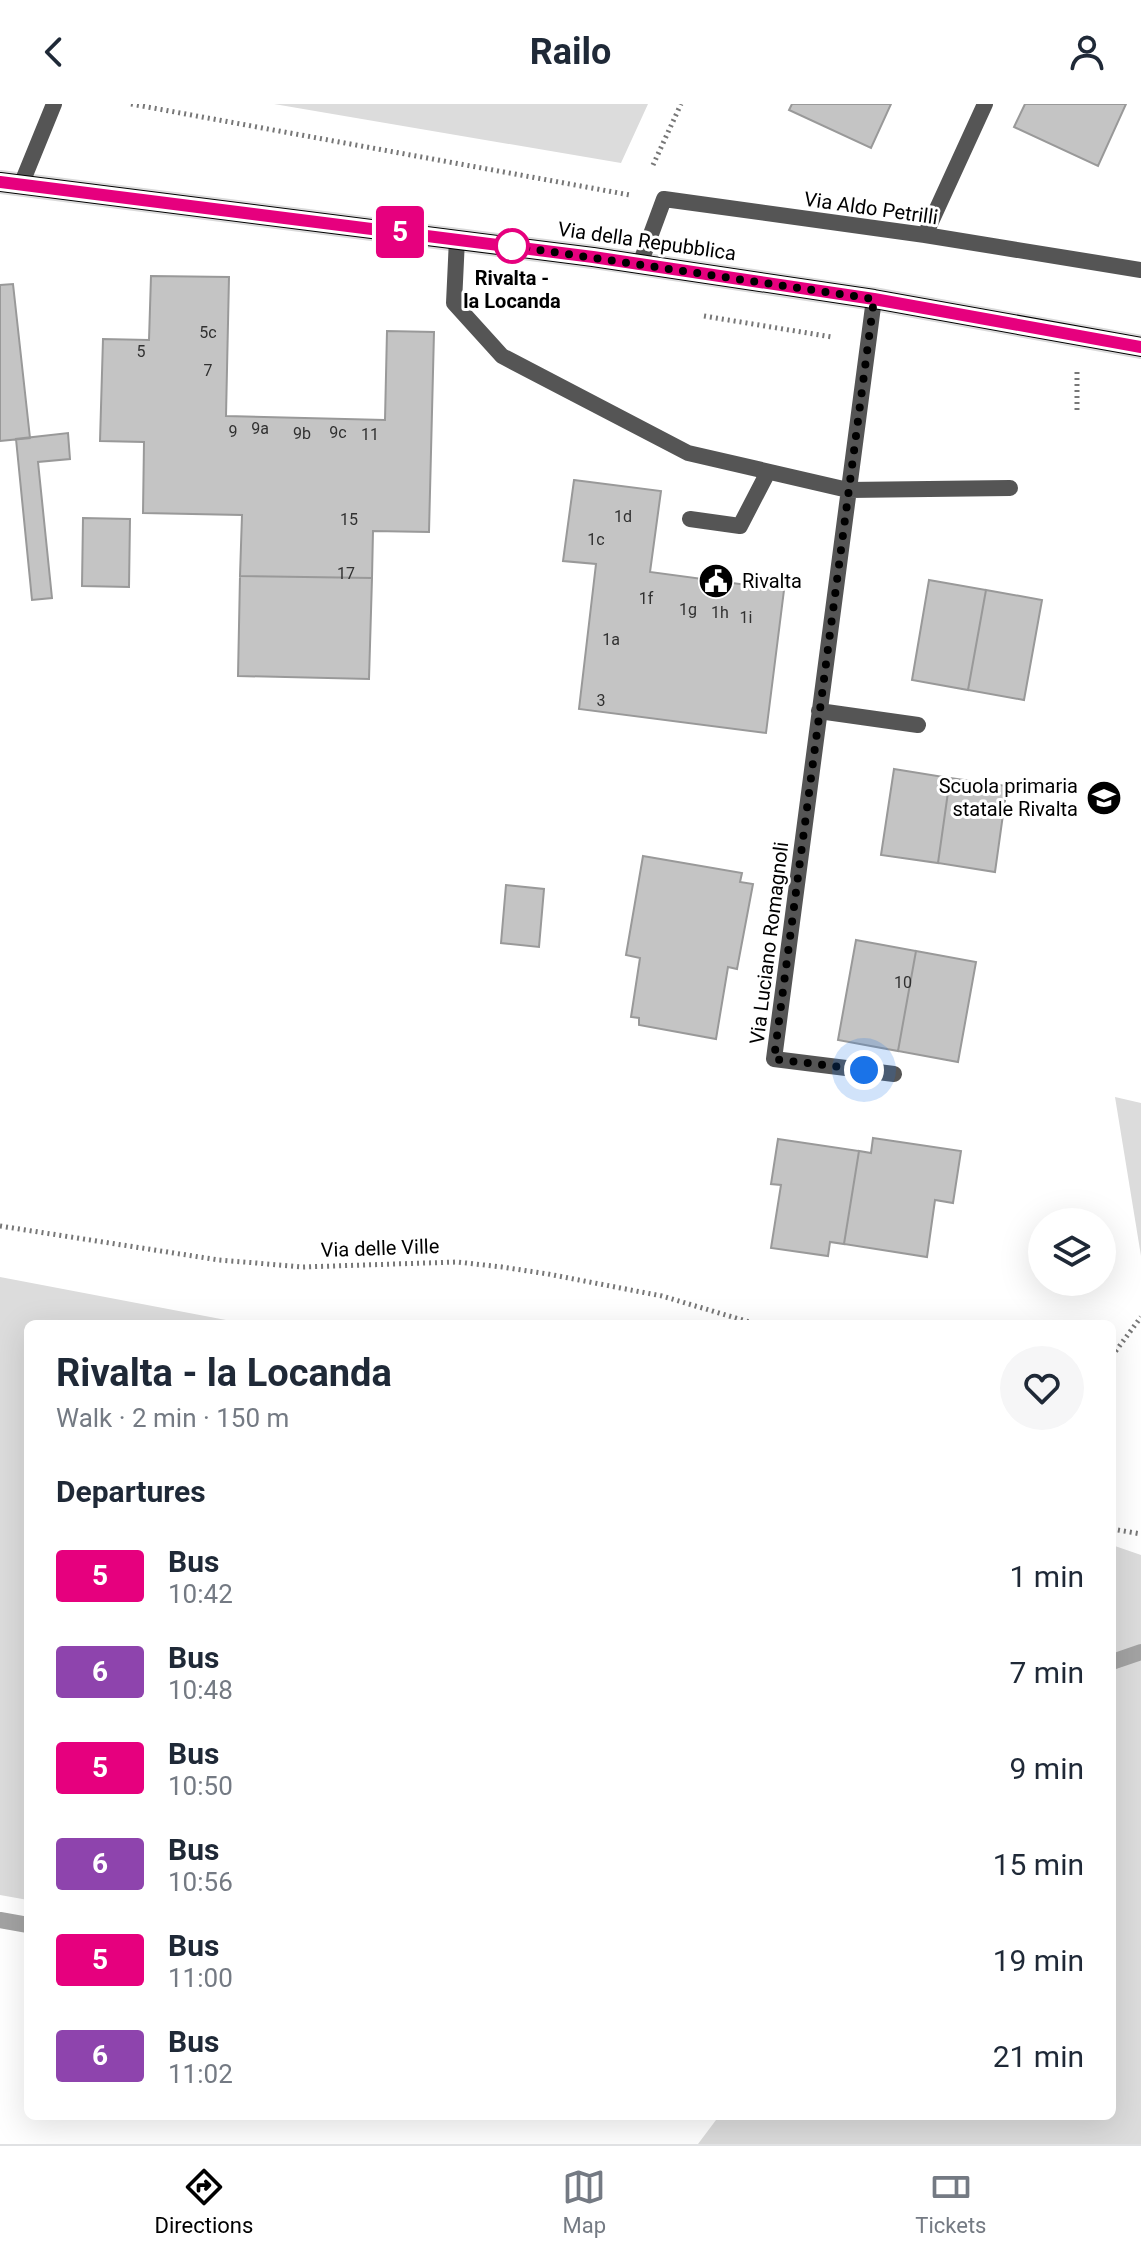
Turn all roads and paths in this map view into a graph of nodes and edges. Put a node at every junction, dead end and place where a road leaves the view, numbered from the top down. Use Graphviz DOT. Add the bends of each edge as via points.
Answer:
graph roads {
  1 [pos="54,104"];
  2 [pos="131,104"];
  3 [pos="985,104"];
  4 [pos="0,182"];
  5 [pos="21,185"];
  6 [pos="639,197"];
  7 [pos="925,235"];
  8 [pos="457,239"];
  9 [pos="640,264"];
  10 [pos="1141,270"];
  11 [pos="874,299"];
  12 [pos="1141,347"];
  13 [pos="768,472"];
  14 [pos="1010,488"];
  15 [pos="848,490"];
  16 [pos="690,519"];
  17 [pos="819,711"];
  18 [pos="918,725"];
  19 [pos="894,1074"];
  20 [pos="0,1226"];
  21 [pos="1141,1317"];
  22 [pos="743,1320"];
  23 [pos="1116,1351"];
  24 [pos="1116,1530"];
  25 [pos="1141,1534"];
  1 -- 5 [label="street"];
  2 -- 6 [label="path"];
  3 -- 7 [label="street"];
  4 -- 5 [label="main road, Via della Repubblica"];
  5 -- 8 [label="main road, Via della Repubblica"];
  7 -- 9 [label="street, Via Aldo Petrilli" via="664,199"];
  7 -- 10 [label="street, Via Aldo Petrilli"];
  8 -- 9 [label="main road, Via della Repubblica"];
  8 -- 13 [label="street" via="454,303 502,356 688,453"];
  9 -- 11 [label="main road, Via della Repubblica"];
  11 -- 12 [label="main road, Via della Repubblica"];
  11 -- 15 [label="street, Via Luciano Romagnoli"];
  13 -- 15 [label="street"];
  13 -- 16 [label="street" via="740,526"];
  14 -- 15 [label="street"];
  15 -- 17 [label="street, Via Luciano Romagnoli"];
  17 -- 18 [label="street"];
  17 -- 19 [label="street, Via Luciano Romagnoli" via="774,1059"];
  20 -- 22 [label="path, Via delle Ville" via="219,1260 302,1267 457,1262 502,1267 662,1296"];
  21 -- 23 [label="path"];
  24 -- 25 [label="path"];
}
